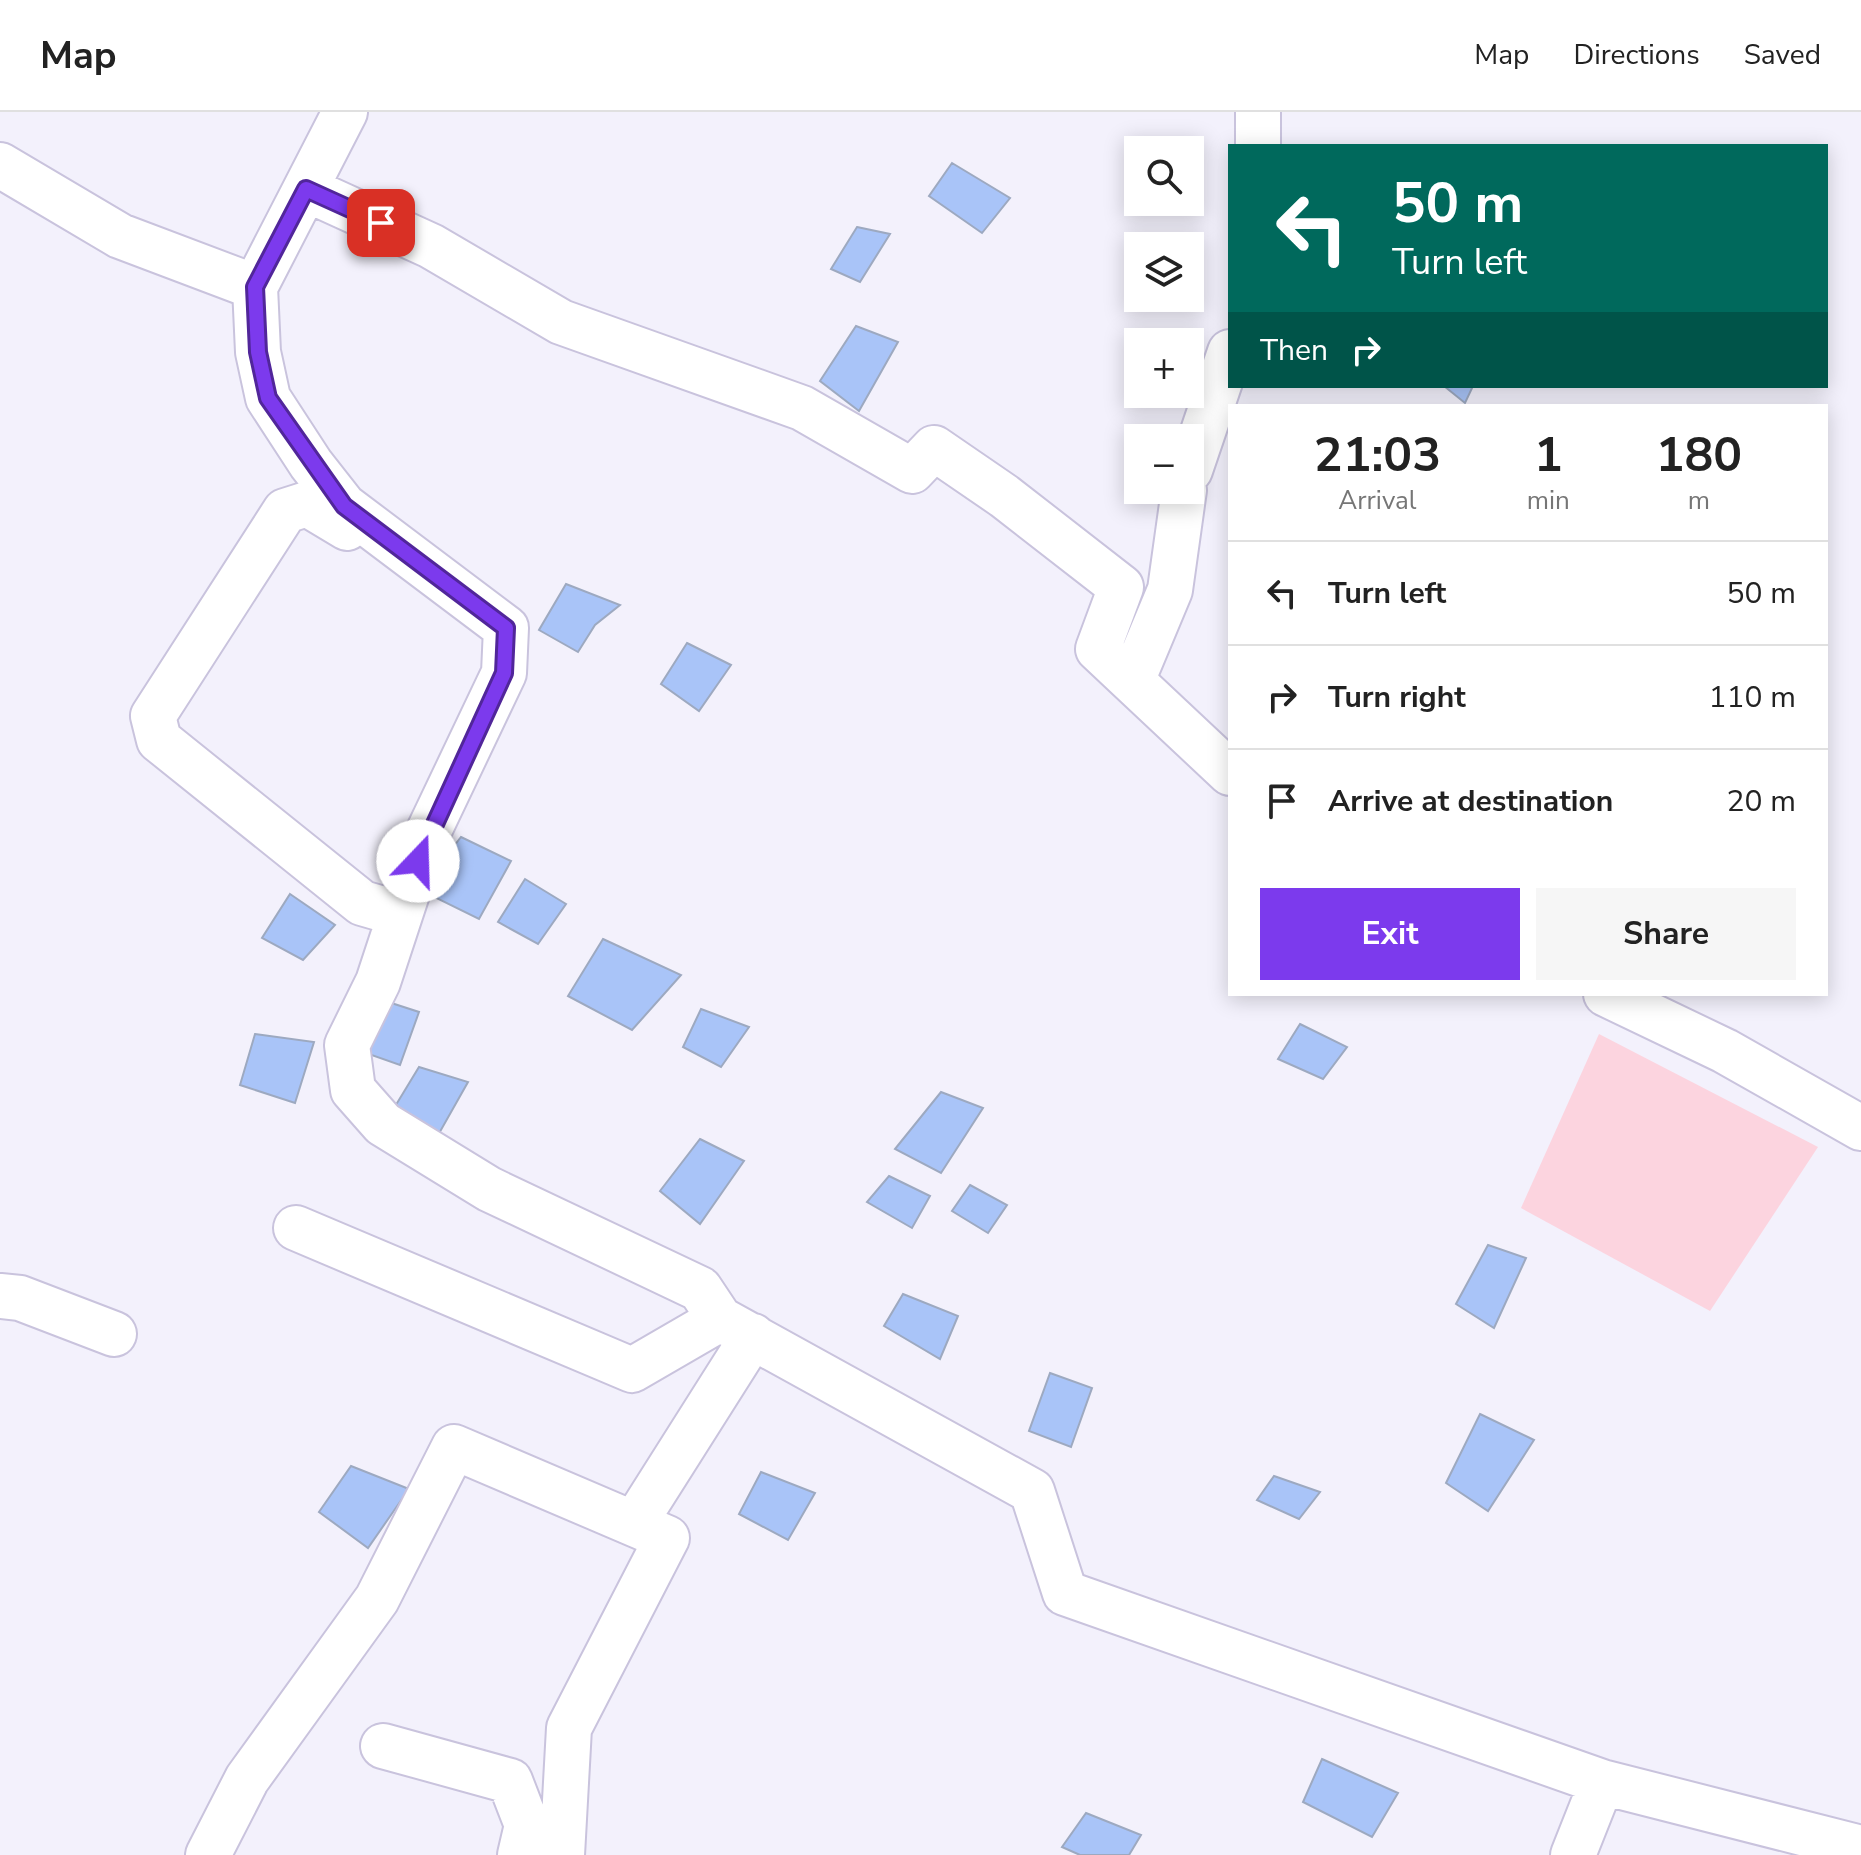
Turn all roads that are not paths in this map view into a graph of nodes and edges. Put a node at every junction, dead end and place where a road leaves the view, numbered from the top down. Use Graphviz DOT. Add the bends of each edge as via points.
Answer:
graph roads {
  1 [pos="345,112"];
  2 [pos="1258,112"];
  3 [pos="1258,144"];
  4 [pos="0,165"];
  5 [pos="306,189"];
  6 [pos="255,287"];
  7 [pos="1228,358"];
  8 [pos="1204,429"];
  9 [pos="1182,504"];
  10 [pos="358,517"];
  11 [pos="1132,681"];
  12 [pos="1228,771"];
  13 [pos="400,914"];
  14 [pos="1610,996"];
  15 [pos="1861,1128"];
  16 [pos="296,1228"];
  17 [pos="0,1296"];
  18 [pos="737,1328"];
  19 [pos="114,1334"];
  20 [pos="634,1524"];
  21 [pos="383,1746"];
  22 [pos="1602,1782"];
  23 [pos="1861,1848"];
  24 [pos="208,1855"];
  25 [pos="520,1855"];
  26 [pos="562,1855"];
  27 [pos="1573,1855"];
  1 -- 5 [label="street"];
  2 -- 3 [label="street"];
  4 -- 6 [label="street" via="120,236"];
  5 -- 6 [label="street"];
  5 -- 11 [label="street" via="431,246 561,322 802,408 912,471 934,448 1121,587 1098,649"];
  6 -- 10 [label="street" via="258,352 268,398 311,464"];
  7 -- 8 [label="street"];
  9 -- 11 [label="street" via="1170,590"];
  10 -- 13 [label="street" via="506,628 504,673 425,839"];
  10 -- 13 [label="street" via="347,528 307,504 285,511 153,716 159,740 338,884 362,903"];
  11 -- 12 [label="street"];
  13 -- 18 [label="street" via="378,982 347,1045 353,1090 383,1124 489,1189 700,1289"];
  14 -- 15 [label="street" via="1725,1051"];
  16 -- 18 [label="street" via="632,1370"];
  17 -- 19 [label="street" via="20,1298"];
  18 -- 20 [label="street"];
  18 -- 22 [label="street" via="1032,1491 1065,1593"];
  20 -- 24 [label="street" via="454,1447 377,1599 247,1779"];
  20 -- 26 [label="street" via="667,1538 569,1728"];
  21 -- 25 [label="street" via="510,1781 527,1825"];
  22 -- 23 [label="street"];
  22 -- 27 [label="street"];
}
